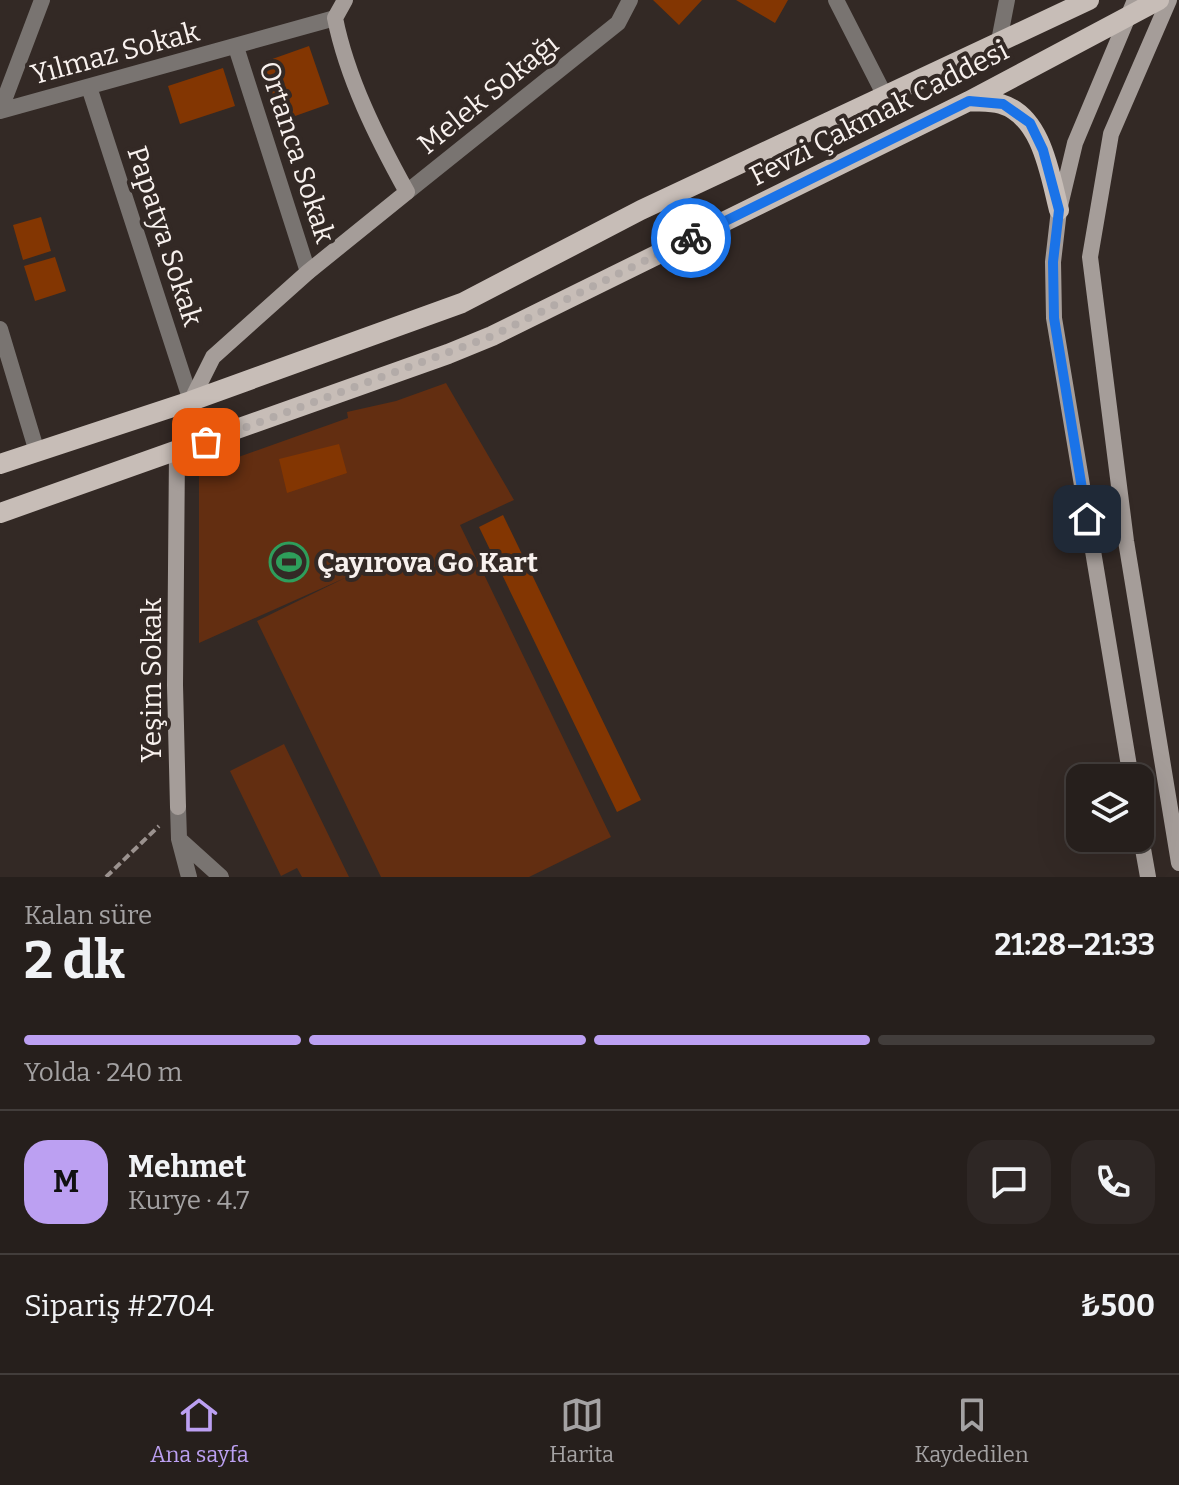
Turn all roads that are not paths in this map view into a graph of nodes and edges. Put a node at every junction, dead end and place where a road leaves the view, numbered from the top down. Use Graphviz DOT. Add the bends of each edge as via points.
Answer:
graph roads {
  1 [pos="42,0"];
  2 [pos="345,0"];
  3 [pos="630,0"];
  4 [pos="836,0"];
  5 [pos="1007,0"];
  6 [pos="1159,0"];
  7 [pos="1169,0"];
  8 [pos="1071,3"];
  9 [pos="1130,8"];
  10 [pos="335,18"];
  11 [pos="999,41"];
  12 [pos="236,47"];
  13 [pos="89,87"];
  14 [pos="884,94"];
  15 [pos="969,101"];
  16 [pos="0,111"];
  17 [pos="407,192"];
  18 [pos="1059,210"];
  19 [pos="308,272"];
  20 [pos="0,329"];
  21 [pos="191,401"];
  22 [pos="37,452"];
  23 [pos="177,452"];
  24 [pos="0,464"];
  25 [pos="0,513"];
  26 [pos="1129,764"];
  27 [pos="179,839"];
  28 [pos="1144,852"];
  29 [pos="1179,863"];
  30 [pos="189,877"];
  31 [pos="221,877"];
  32 [pos="1148,877"];
  1 -- 16 [label="street"];
  2 -- 10 [label="street"];
  3 -- 17 [label="street, Melek Sokağı" via="618,23"];
  4 -- 14 [label="street"];
  5 -- 11 [label="street"];
  6 -- 9 [label="main road, Fevzi Çakmak Caddesi"];
  7 -- 29 [label="street" via="1111,134 1090,257 1126,541"];
  8 -- 11 [label="main road, Fevzi Çakmak Caddesi"];
  9 -- 15 [label="main road, Fevzi Çakmak Caddesi"];
  9 -- 18 [label="street" via="1075,143"];
  10 -- 12 [label="street, Yılmaz Sokak"];
  10 -- 17 [label="street" via="342,53"];
  11 -- 14 [label="main road, Fevzi Çakmak Caddesi"];
  12 -- 13 [label="street, Yılmaz Sokak"];
  12 -- 19 [label="street, Ortanca Sokak"];
  13 -- 16 [label="street, Yılmaz Sokak"];
  13 -- 21 [label="street, Papatya Sokak"];
  14 -- 21 [label="main road, Fevzi Çakmak Caddesi" via="462,303"];
  15 -- 18 [label="main road" via="1003,104 1030,123"];
  15 -- 23 [label="main road, Fevzi Çakmak Caddesi" via="492,336"];
  17 -- 19 [label="street"];
  18 -- 26 [label="street" via="1054,318"];
  19 -- 21 [label="street" via="213,357"];
  20 -- 22 [label="street"];
  21 -- 22 [label="main road, Fevzi Çakmak Caddesi"];
  22 -- 24 [label="main road, Fevzi Çakmak Caddesi"];
  23 -- 25 [label="main road, Fevzi Çakmak Caddesi"];
  23 -- 27 [label="street, Yeşim Sokak"];
  27 -- 30 [label="street"];
  27 -- 31 [label="street"];
  28 -- 32 [label="street"];
}
